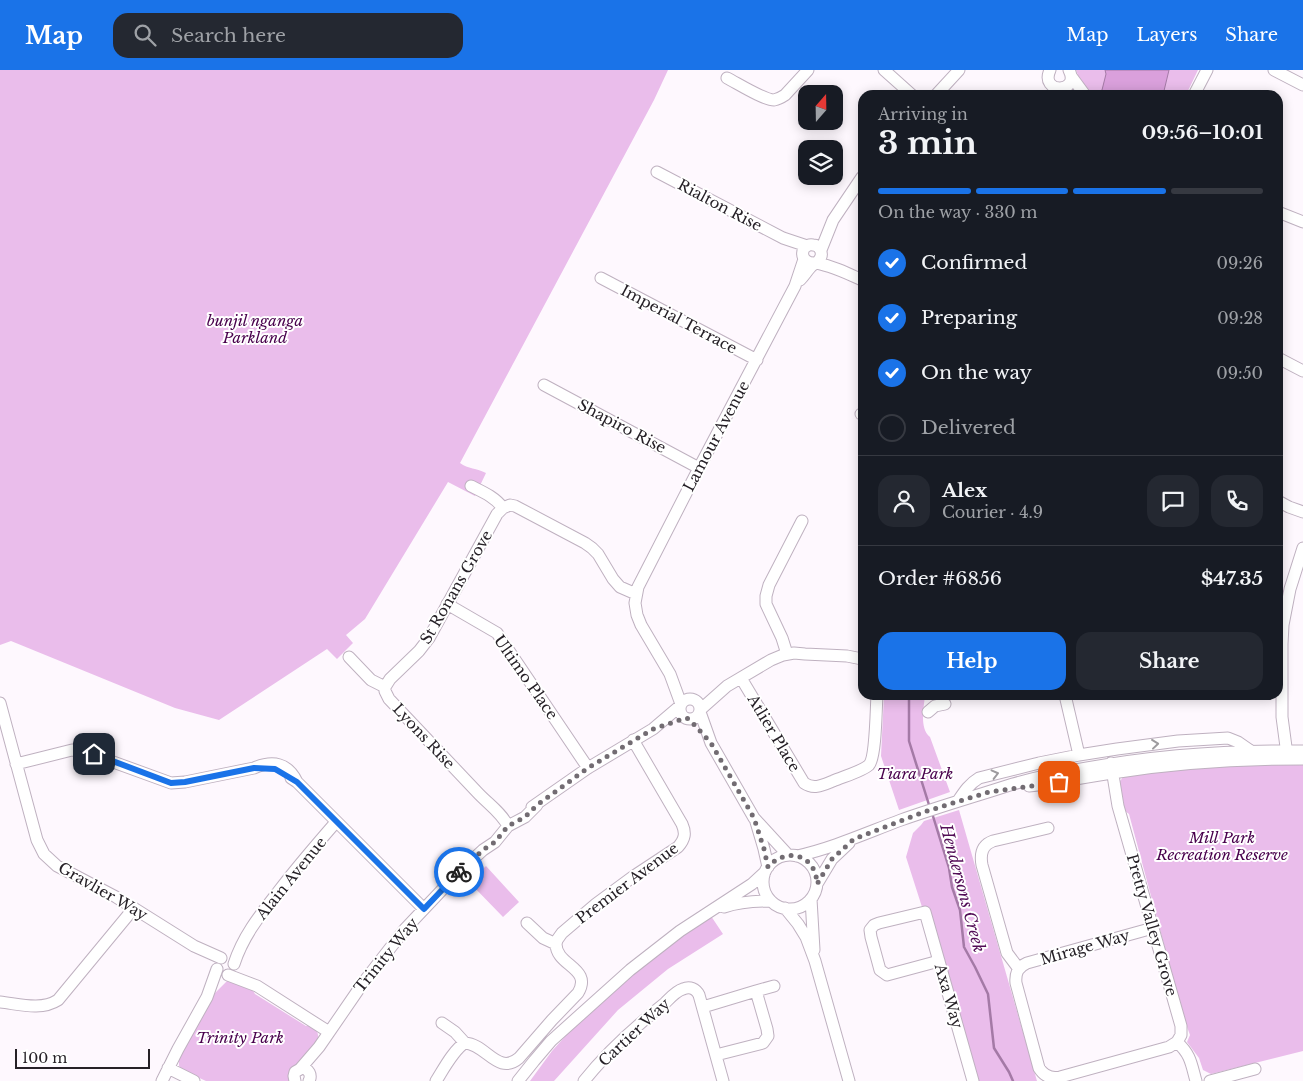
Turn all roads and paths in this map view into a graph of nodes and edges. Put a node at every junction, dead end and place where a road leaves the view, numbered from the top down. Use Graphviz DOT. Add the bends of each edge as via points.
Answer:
graph roads {
  1 [pos="808,70"];
  2 [pos="884,70"];
  3 [pos="959,70"];
  4 [pos="1038,70"];
  5 [pos="1207,70"];
  6 [pos="1274,70"];
  7 [pos="1070,72"];
  8 [pos="1049,75"];
  9 [pos="727,78"];
  10 [pos="1303,85"];
  11 [pos="1064,88"];
  12 [pos="906,90"];
  13 [pos="941,90"];
  14 [pos="1070,90"];
  15 [pos="1082,90"];
  16 [pos="1197,90"];
  17 [pos="658,172"];
  18 [pos="858,182"];
  19 [pos="1283,214"];
  20 [pos="1303,222"];
  21 [pos="812,254"];
  22 [pos="601,278"];
  23 [pos="858,278"];
  24 [pos="757,360"];
  25 [pos="1283,361"];
  26 [pos="1303,372"];
  27 [pos="544,385"];
  28 [pos="699,468"];
  29 [pos="471,486"];
  30 [pos="1283,504"];
  31 [pos="1289,507"];
  32 [pos="503,508"];
  33 [pos="1303,512"];
  34 [pos="1303,518"];
  35 [pos="802,521"];
  36 [pos="1302,552"];
  37 [pos="637,590"];
  38 [pos="447,604"];
  39 [pos="1283,626"];
  40 [pos="787,654"];
  41 [pos="858,655"];
  42 [pos="847,656"];
  43 [pos="349,657"];
  44 [pos="858,658"];
  45 [pos="741,678"];
  46 [pos="727,686"];
  47 [pos="386,687"];
  48 [pos="877,700"];
  49 [pos="1066,700"];
  50 [pos="1282,700"];
  51 [pos="686,702"];
  52 [pos="0,703"];
  53 [pos="700,711"];
  54 [pos="688,718"];
  55 [pos="653,729"];
  56 [pos="632,740"];
  57 [pos="711,743"];
  58 [pos="1251,751"];
  59 [pos="1303,751"];
  60 [pos="1282,754"];
  61 [pos="1080,755"];
  62 [pos="1303,759"];
  63 [pos="16,764"];
  64 [pos="588,768"];
  65 [pos="1112,768"];
  66 [pos="958,802"];
  67 [pos="754,818"];
  68 [pos="336,822"];
  69 [pos="505,823"];
  70 [pos="1048,828"];
  71 [pos="854,839"];
  72 [pos="793,855"];
  73 [pos="766,869"];
  74 [pos="817,884"];
  75 [pos="811,899"];
  76 [pos="771,901"];
  77 [pos="134,908"];
  78 [pos="785,908"];
  79 [pos="424,909"];
  80 [pos="712,911"];
  81 [pos="527,923"];
  82 [pos="1154,928"];
  83 [pos="246,934"];
  84 [pos="556,944"];
  85 [pos="940,961"];
  86 [pos="815,962"];
  87 [pos="219,963"];
  88 [pos="1019,969"];
  89 [pos="231,970"];
  90 [pos="774,986"];
  91 [pos="756,991"];
  92 [pos="207,997"];
  93 [pos="0,1002"];
  94 [pos="703,1007"];
  95 [pos="442,1023"];
  96 [pos="571,1023"];
  97 [pos="329,1032"];
  98 [pos="1177,1042"];
  99 [pos="465,1043"];
  100 [pos="716,1056"];
  101 [pos="168,1068"];
  102 [pos="1255,1069"];
  103 [pos="304,1077"];
  104 [pos="1050,1079"];
  105 [pos="162,1081"];
  106 [pos="194,1081"];
  107 [pos="436,1081"];
  108 [pos="518,1081"];
  109 [pos="527,1081"];
  110 [pos="584,1081"];
  111 [pos="723,1081"];
  112 [pos="849,1081"];
  113 [pos="973,1081"];
  114 [pos="1196,1081"];
  115 [pos="1210,1081"];
  1 -- 9 [label="street" via="785,95 772,100"];
  2 -- 12 [label="street"];
  3 -- 13 [label="street"];
  4 -- 8 [label="street"];
  5 -- 16 [label="street"];
  6 -- 10 [label="street"];
  7 -- 11 [label="street" via="1070,84"];
  7 -- 15 [label="street"];
  8 -- 11 [label="street" via="1052,86"];
  11 -- 14 [label="street"];
  17 -- 21 [label="street, Rialton Rise"];
  18 -- 21 [label="street, Lamour Avenue"];
  19 -- 20 [label="street"];
  21 -- 23 [label="street" via="825,264"];
  21 -- 24 [label="street, Lamour Avenue"];
  22 -- 24 [label="street, Imperial Terrace"];
  24 -- 28 [label="street, Lamour Avenue"];
  25 -- 26 [label="street"];
  27 -- 28 [label="street, Shapiro Rise"];
  28 -- 37 [label="street, Lamour Avenue"];
  29 -- 32 [label="street" via="493,497"];
  30 -- 31 [label="street"];
  31 -- 33 [label="street"];
  31 -- 34 [label="street"];
  32 -- 37 [label="street" via="510,505 521,509 585,543 598,554 616,583"];
  32 -- 38 [label="street, St Ronans Grove"];
  35 -- 40 [label="street" via="766,596 766,604"];
  36 -- 39 [label="street"];
  37 -- 51 [label="street" via="635,610 638,620"];
  38 -- 47 [label="street, St Ronans Grove" via="424,645"];
  38 -- 64 [label="street, Ultimo Place" via="497,633"];
  40 -- 42 [label="street"];
  40 -- 45 [label="street"];
  41 -- 42 [label="street"];
  42 -- 44 [label="street"];
  43 -- 47 [label="street, Lyons Rise" via="371,680"];
  45 -- 46 [label="street"];
  45 -- 48 [label="street, Atlier Place" via="808,786 816,787 869,765 873,757"];
  46 -- 51 [label="street, Trinity Way"];
  46 -- 53 [label="street"];
  47 -- 69 [label="street, Lyons Rise" via="389,699 480,795 494,816"];
  49 -- 61 [label="street"];
  50 -- 60 [label="street" via="1278,745"];
  51 -- 53 [label="street" via="700,704"];
  51 -- 54 [label="street" via="681,713"];
  51 -- 55 [label="street, Trinity Way"];
  52 -- 63 [label="street, Gravlier Way"];
  53 -- 54 [label="street" via="695,717"];
  53 -- 57 [label="street"];
  54 -- 55 [label="street, Trinity Way"];
  54 -- 57 [label="street"];
  55 -- 56 [label="street, Trinity Way"];
  56 -- 64 [label="street, Trinity Way"];
  56 -- 84 [label="street, Premier Avenue" via="682,824 684,840 579,918 558,937"];
  57 -- 67 [label="street"];
  58 -- 60 [label="street"];
  61 -- 58 [label="street, one-way" via="1219,738 1233,739"];
  58 -- 65 [label="street" via="1162,757"];
  59 -- 60 [label="street"];
  60 -- 62 [label="street"];
  60 -- 65 [label="street"];
  66 -- 61 [label="street, one-way" via="966,788 979,778"];
  63 -- 68 [label="street" via="83,750 163,782 178,784 254,768 275,769 297,782"];
  63 -- 77 [label="street, Gravlier Way" via="37,840 44,854 57,866"];
  64 -- 69 [label="street, Trinity Way" via="525,817"];
  65 -- 66 [label="street" via="1049,775"];
  65 -- 82 [label="street, Pretty Valley Grove" via="1118,806"];
  66 -- 71 [label="street"];
  67 -- 72 [label="street"];
  67 -- 73 [label="street" via="764,849"];
  68 -- 79 [label="street"];
  68 -- 83 [label="street, Alain Avenue"];
  69 -- 79 [label="street, Trinity Way" via="495,842 457,874"];
  70 -- 88 [label="street" via="993,841 985,845 981,854 1007,953"];
  71 -- 72 [label="street" via="820,851"];
  71 -- 74 [label="street" via="832,859"];
  72 -- 73 [label="street" via="780,857"];
  72 -- 74 [label="street" via="810,864 817,876"];
  73 -- 76 [label="street" via="764,887"];
  73 -- 80 [label="street" via="752,884"];
  74 -- 75 [label="street"];
  75 -- 78 [label="street" via="799,907"];
  75 -- 86 [label="street"];
  76 -- 78 [label="street"];
  76 -- 80 [label="street" via="735,903"];
  77 -- 87 [label="street, Gravlier Way"];
  77 -- 93 [label="street" via="58,1000 39,1007"];
  78 -- 86 [label="street" via="802,930"];
  79 -- 97 [label="street, Trinity Way" via="363,982"];
  80 -- 96 [label="street" via="630,970"];
  81 -- 84 [label="street" via="543,938"];
  82 -- 88 [label="street, Mirage Way" via="1028,963"];
  82 -- 98 [label="street, Pretty Valley Grove" via="1181,1026"];
  83 -- 87 [label="street, Alain Avenue"];
  83 -- 89 [label="street, Alain Avenue"];
  84 -- 99 [label="street" via="558,954 583,982 578,993 512,1063 503,1064 478,1046"];
  85 -- 85 [label="street, Axa Way" via="924,912 872,927 870,932 880,970 887,975"];
  85 -- 113 [label="street, Axa Way"];
  86 -- 112 [label="street"];
  87 -- 89 [label="street" via="222,975"];
  87 -- 89 [label="street" via="231,959"];
  87 -- 92 [label="street, Alain Avenue"];
  88 -- 104 [label="street" via="1016,983 1040,1068"];
  89 -- 92 [label="street, Alain Avenue"];
  89 -- 97 [label="street"];
  90 -- 91 [label="street"];
  91 -- 94 [label="street"];
  91 -- 100 [label="street" via="768,1030 767,1039 763,1043"];
  92 -- 101 [label="street, Alain Avenue"];
  94 -- 100 [label="street"];
  94 -- 110 [label="street, Cartier Way" via="694,988 677,992 638,1025"];
  95 -- 99 [label="street"];
  96 -- 108 [label="street" via="551,1041"];
  96 -- 109 [label="street"];
  97 -- 103 [label="street, Trinity Way"];
  98 -- 104 [label="street" via="1169,1047"];
  98 -- 114 [label="street" via="1190,1057"];
  99 -- 107 [label="street"];
  100 -- 111 [label="street"];
  101 -- 105 [label="street, Alain Avenue"];
  101 -- 106 [label="street"];
  102 -- 115 [label="street"];
}
